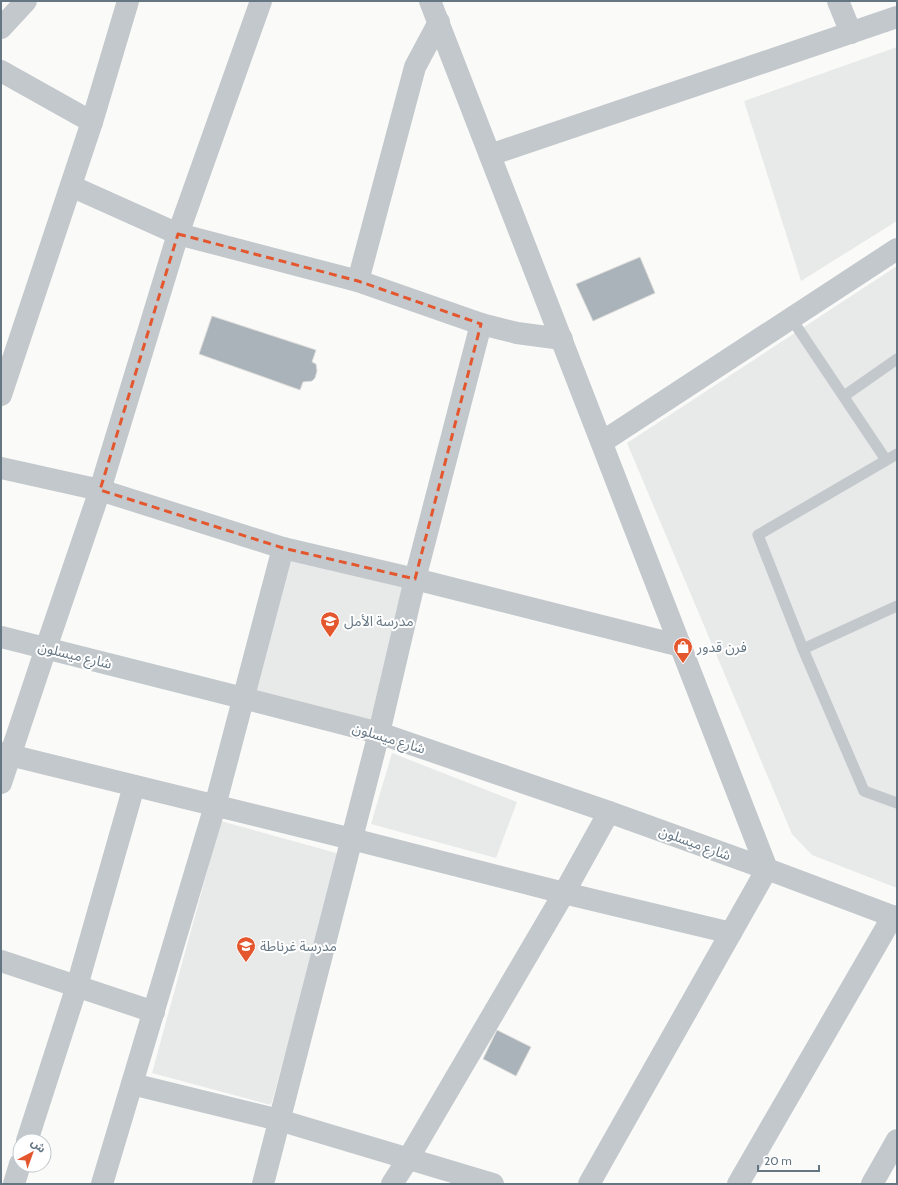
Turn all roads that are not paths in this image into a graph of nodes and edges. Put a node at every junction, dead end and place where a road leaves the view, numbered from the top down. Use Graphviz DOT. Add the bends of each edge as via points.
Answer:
graph roads {
  1 [pos="26,1"];
  2 [pos="128,1"];
  3 [pos="261,1"];
  4 [pos="430,1"];
  5 [pos="838,1"];
  6 [pos="897,17"];
  7 [pos="439,22"];
  8 [pos="1,28"];
  9 [pos="851,33"];
  10 [pos="1,71"];
  11 [pos="92,122"];
  12 [pos="490,155"];
  13 [pos="71,186"];
  14 [pos="178,234"];
  15 [pos="897,249"];
  16 [pos="358,281"];
  17 [pos="791,318"];
  18 [pos="481,324"];
  19 [pos="562,339"];
  20 [pos="897,359"];
  21 [pos="1,395"];
  22 [pos="844,396"];
  23 [pos="602,442"];
  24 [pos="897,454"];
  25 [pos="886,460"];
  26 [pos="1,468"];
  27 [pos="100,490"];
  28 [pos="283,548"];
  29 [pos="416,579"];
  30 [pos="897,606"];
  31 [pos="1,637"];
  32 [pos="681,646"];
  33 [pos="46,648"];
  34 [pos="803,649"];
  35 [pos="244,698"];
  36 [pos="379,733"];
  37 [pos="6,754"];
  38 [pos="1,783"];
  39 [pos="134,786"];
  40 [pos="897,803"];
  41 [pos="215,806"];
  42 [pos="609,812"];
  43 [pos="352,840"];
  44 [pos="767,869"];
  45 [pos="564,893"];
  46 [pos="895,917"];
  47 [pos="731,933"];
  48 [pos="1,961"];
  49 [pos="77,986"];
  50 [pos="154,1012"];
  51 [pos="132,1084"];
  52 [pos="279,1120"];
  53 [pos="30,1133"];
  54 [pos="897,1140"];
  55 [pos="408,1159"];
  56 [pos="17,1173"];
  57 [pos="14,1184"];
  58 [pos="102,1184"];
  59 [pos="262,1184"];
  60 [pos="392,1184"];
  61 [pos="493,1184"];
  62 [pos="589,1184"];
  63 [pos="738,1184"];
  64 [pos="872,1184"];
  1 -- 8 [label="street"];
  2 -- 11 [label="street"];
  3 -- 14 [label="street"];
  4 -- 7 [label="street"];
  5 -- 9 [label="street"];
  6 -- 9 [label="street"];
  7 -- 12 [label="street"];
  7 -- 16 [label="street" via="415,67"];
  9 -- 12 [label="street"];
  10 -- 11 [label="street"];
  11 -- 13 [label="street"];
  12 -- 19 [label="street"];
  13 -- 14 [label="street"];
  13 -- 21 [label="street"];
  14 -- 16 [label="street"];
  14 -- 27 [label="street"];
  15 -- 17 [label="street"];
  16 -- 18 [label="street"];
  17 -- 22 [label="lane"];
  17 -- 23 [label="street"];
  18 -- 19 [label="street" via="517,333"];
  18 -- 29 [label="street"];
  19 -- 23 [label="street"];
  20 -- 22 [label="lane"];
  22 -- 25 [label="lane"];
  23 -- 32 [label="street"];
  24 -- 25 [label="lane"];
  25 -- 34 [label="lane" via="758,535"];
  26 -- 27 [label="street"];
  27 -- 28 [label="street"];
  27 -- 33 [label="street"];
  28 -- 29 [label="street"];
  28 -- 35 [label="street"];
  29 -- 32 [label="street"];
  29 -- 36 [label="street"];
  30 -- 34 [label="lane"];
  31 -- 33 [label="street, شارع ميسلون"];
  32 -- 44 [label="street"];
  33 -- 35 [label="street, شارع ميسلون"];
  33 -- 37 [label="street"];
  34 -- 40 [label="lane" via="864,791"];
  35 -- 36 [label="street, شارع ميسلون"];
  35 -- 41 [label="street"];
  36 -- 42 [label="street, شارع ميسلون"];
  36 -- 43 [label="street"];
  37 -- 38 [label="street"];
  37 -- 39 [label="street"];
  39 -- 41 [label="street"];
  39 -- 49 [label="street"];
  41 -- 43 [label="street"];
  41 -- 50 [label="street"];
  42 -- 44 [label="street, شارع ميسلون"];
  42 -- 45 [label="street"];
  43 -- 45 [label="street"];
  43 -- 52 [label="street"];
  44 -- 46 [label="street, شارع ميسلون"];
  44 -- 47 [label="street"];
  45 -- 47 [label="street"];
  45 -- 55 [label="street"];
  46 -- 63 [label="street"];
  47 -- 62 [label="street"];
  48 -- 49 [label="street"];
  49 -- 50 [label="street"];
  49 -- 53 [label="street"];
  50 -- 51 [label="street"];
  51 -- 52 [label="street"];
  51 -- 58 [label="street"];
  52 -- 55 [label="street"];
  52 -- 59 [label="street"];
  54 -- 64 [label="street"];
  55 -- 60 [label="street"];
  55 -- 61 [label="street"];
  56 -- 57 [label="street"];
}
